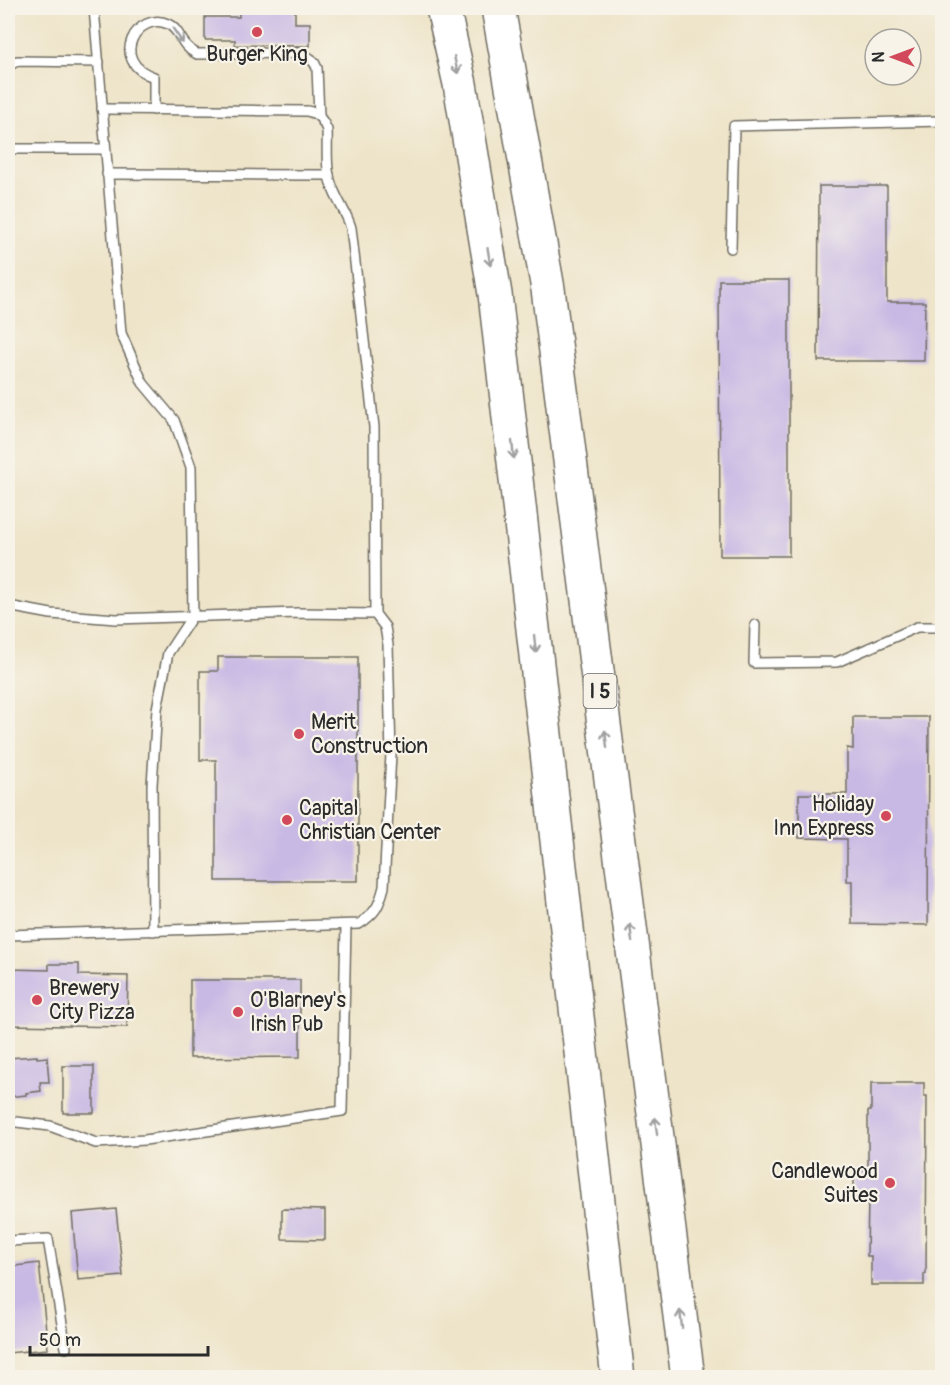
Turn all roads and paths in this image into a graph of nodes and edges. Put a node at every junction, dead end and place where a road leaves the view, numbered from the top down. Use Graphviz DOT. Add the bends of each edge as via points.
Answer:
graph roads {
  1 [pos="94,8"];
  2 [pos="444,8"];
  3 [pos="498,8"];
  4 [pos="99,62"];
  5 [pos="8,66"];
  6 [pos="102,109"];
  7 [pos="154,110"];
  8 [pos="319,116"];
  9 [pos="942,121"];
  10 [pos="8,149"];
  11 [pos="105,149"];
  12 [pos="107,174"];
  13 [pos="329,175"];
  14 [pos="731,248"];
  15 [pos="8,606"];
  16 [pos="375,614"];
  17 [pos="193,615"];
  18 [pos="755,625"];
  19 [pos="942,627"];
  20 [pos="346,925"];
  21 [pos="153,931"];
  22 [pos="8,935"];
  23 [pos="8,1121"];
  24 [pos="8,1241"];
  25 [pos="66,1348"];
  26 [pos="618,1377"];
  27 [pos="688,1377"];
  1 -- 4 [label="lane"];
  2 -- 26 [label="highway, one-way" via="495,294"];
  27 -- 3 [label="highway, I 5, one-way" via="550,301"];
  4 -- 5 [label="lane" via="17,61"];
  4 -- 6 [label="lane"];
  6 -- 7 [label="lane"];
  6 -- 11 [label="lane"];
  7 -- 8 [label="lane" via="307,111"];
  7 -- 8 [label="lane, one-way" via="154,77 135,67 129,48 138,30 162,22 170,25 185,46 197,54 309,56 317,68"];
  8 -- 13 [label="lane" via="327,130"];
  9 -- 14 [label="lane" via="734,126"];
  10 -- 11 [label="lane"];
  11 -- 12 [label="lane"];
  12 -- 13 [label="lane"];
  12 -- 17 [label="lane" via="121,333 143,383 174,420 191,467"];
  13 -- 16 [label="lane" via="351,228 374,427"];
  15 -- 17 [label="lane" via="116,619"];
  16 -- 17 [label="lane"];
  16 -- 20 [label="lane" via="385,627 388,645 391,754 384,887 379,906 370,917 359,924"];
  17 -- 21 [label="lane" via="168,653 157,709 152,785"];
  18 -- 19 [label="lane" via="754,663 837,662 917,627"];
  20 -- 21 [label="lane"];
  20 -- 23 [label="lane" via="342,1111 145,1140 96,1143 50,1126"];
  21 -- 22 [label="lane"];
  24 -- 25 [label="lane" via="48,1239"];
}
